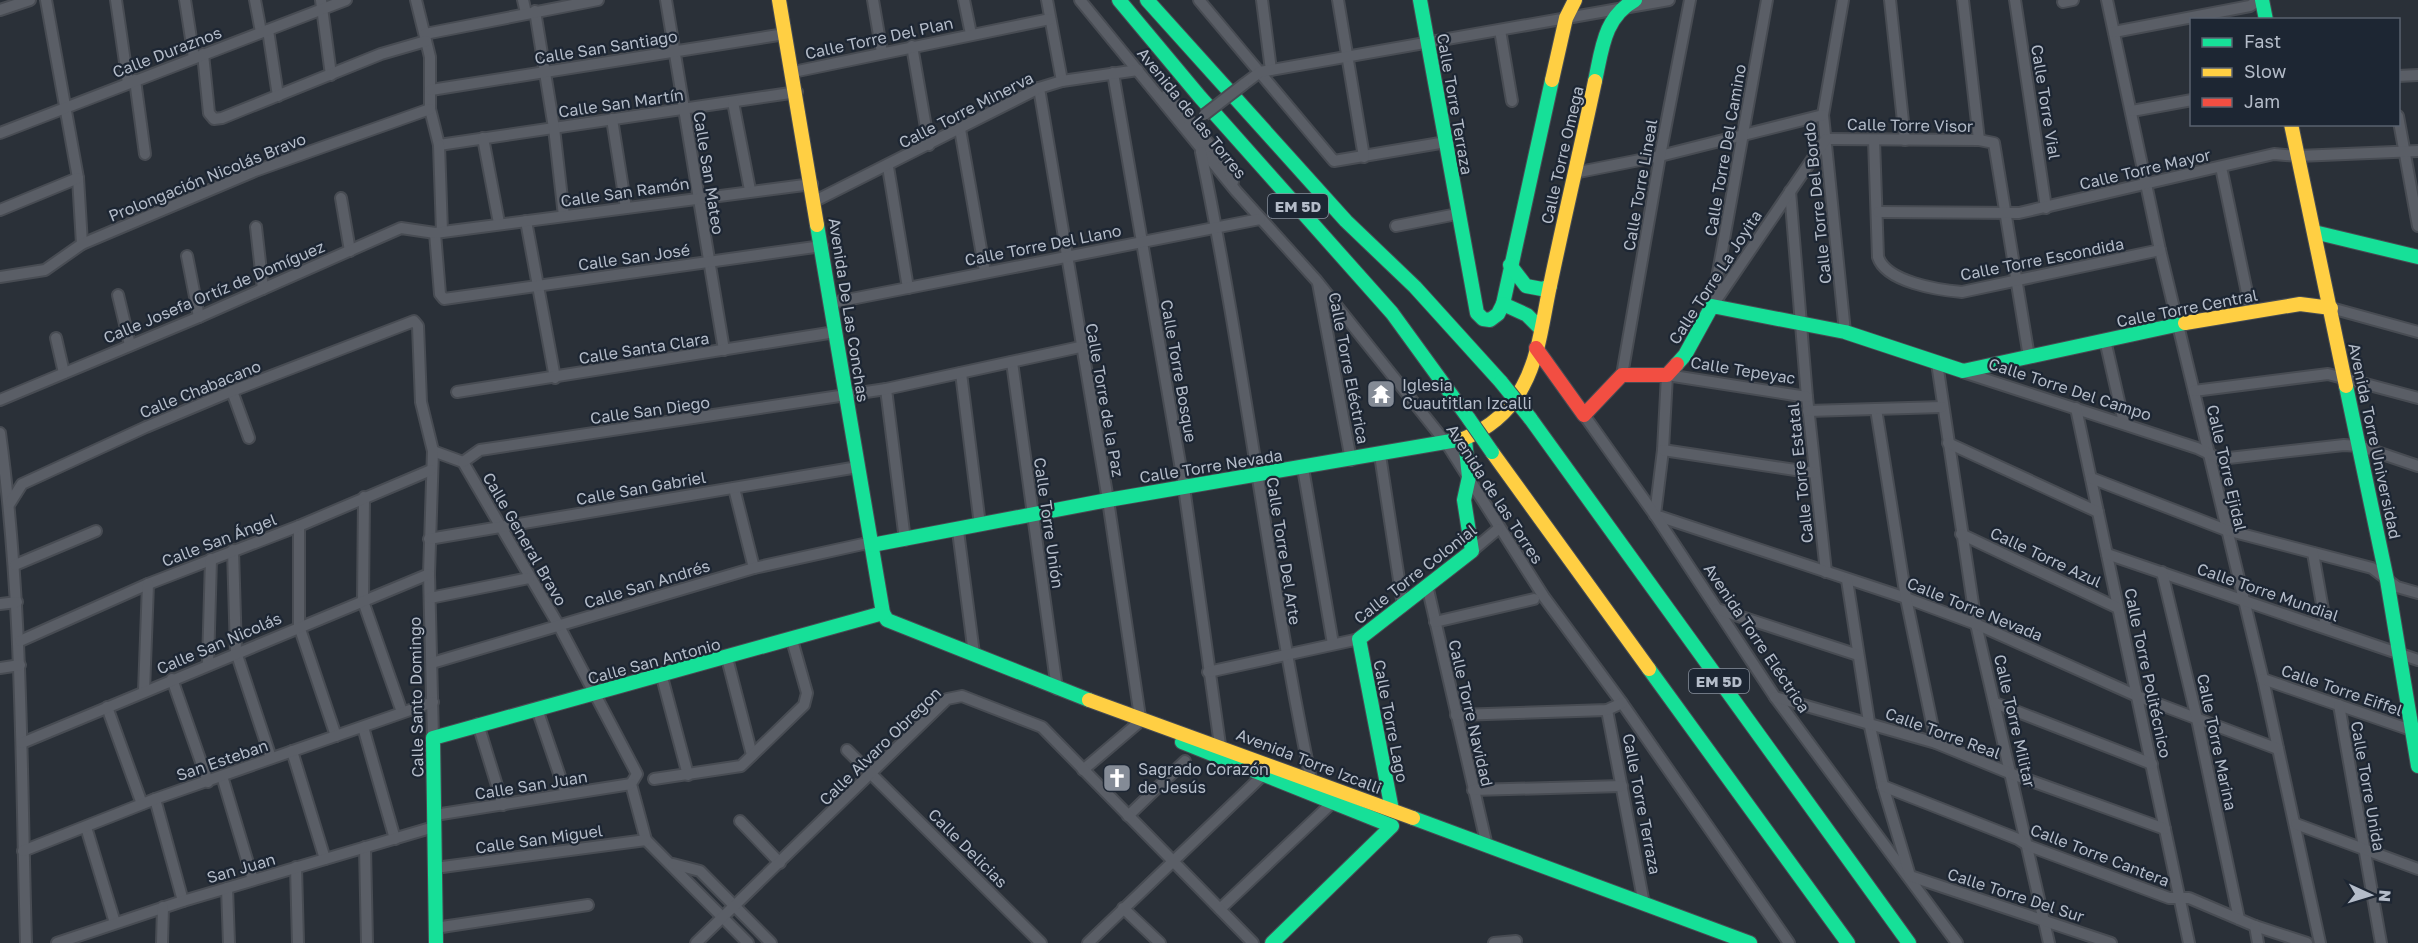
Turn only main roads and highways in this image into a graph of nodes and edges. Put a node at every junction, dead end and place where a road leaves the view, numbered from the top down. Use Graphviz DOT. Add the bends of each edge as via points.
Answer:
graph roads {
  1 [pos="779,0"];
  2 [pos="1119,0"];
  3 [pos="1147,0"];
  4 [pos="1420,0"];
  5 [pos="1575,0"];
  6 [pos="2260,0"];
  7 [pos="1628,3"];
  8 [pos="2265,18"];
  9 [pos="2291,126"];
  10 [pos="2314,232"];
  11 [pos="2418,257"];
  12 [pos="1510,265"];
  13 [pos="1550,286"];
  14 [pos="1503,304"];
  15 [pos="1712,306"];
  16 [pos="2331,308"];
  17 [pos="1540,328"];
  18 [pos="1536,348"];
  19 [pos="1963,372"];
  20 [pos="1622,375"];
  21 [pos="1666,375"];
  22 [pos="1466,440"];
  23 [pos="872,545"];
  24 [pos="886,618"];
  25 [pos="1359,639"];
  26 [pos="1139,720"];
  27 [pos="433,738"];
  28 [pos="2416,750"];
  29 [pos="2418,766"];
  30 [pos="1392,810"];
  31 [pos="433,939"];
  32 [pos="1272,943"];
  33 [pos="1750,943"];
  34 [pos="1848,943"];
  35 [pos="1909,943"];
  1 -- 23 [label="main road, Avenida De Las Conchas"];
  2 -- 34 [label="main road, EM 5D, bridge" via="1200,98 1392,313"];
  3 -- 35 [label="main road, EM 5D, bridge" via="1338,212 1415,287 1501,382"];
  4 -- 14 [label="main road, Calle Torre Terraza" via="1477,313 1490,320"];
  5 -- 12 [label="main road, Calle Torre Omega" via="1566,18"];
  6 -- 8 [label="main road"];
  7 -- 13 [label="main road, Calle Torre Omega" via="1611,18 1606,33"];
  9 -- 10 [label="main road, Avenida Torre Universidad"];
  10 -- 11 [label="main road"];
  10 -- 16 [label="main road, Avenida Torre Universidad"];
  12 -- 13 [label="main road" via="1526,286"];
  12 -- 14 [label="main road, Calle Torre Omega"];
  13 -- 17 [label="main road, Calle Torre Omega"];
  14 -- 17 [label="main road" via="1527,315"];
  15 -- 19 [label="main road, Calle Torre Del Campo" via="1845,332"];
  15 -- 21 [label="main road, Calle Torre La Joyita" via="1685,355"];
  16 -- 19 [label="main road, Calle Torre Central" via="2300,304 2177,324"];
  16 -- 28 [label="main road, Avenida Torre Universidad" via="2387,580"];
  17 -- 18 [label="main road, Calle Torre Omega"];
  18 -- 20 [label="main road, Avenida Torre Eléctrica" via="1584,415"];
  18 -- 22 [label="main road, Calle Torre Nevada" via="1523,387 1503,415"];
  20 -- 21 [label="main road, Calle Tepeyac"];
  22 -- 23 [label="main road, Calle Torre Nevada" via="1108,500"];
  22 -- 25 [label="main road, Calle Torre Colonial" via="1469,477 1464,500 1472,551"];
  23 -- 24 [label="main road, Avenida De Las Conchas"];
  24 -- 26 [label="main road, Avenida Torre Izcalli"];
  24 -- 27 [label="main road, Calle San Antonio"];
  25 -- 30 [label="main road, Calle Torre Lago"];
  26 -- 30 [label="main road, Avenida Torre Izcalli"];
  26 -- 32 [label="main road" via="1392,826"];
  27 -- 31 [label="main road, Calle Santo Domingo"];
  28 -- 29 [label="main road, Avenida Torre Universidad"];
  30 -- 33 [label="main road, Avenida Torre Izcalli"];
}
